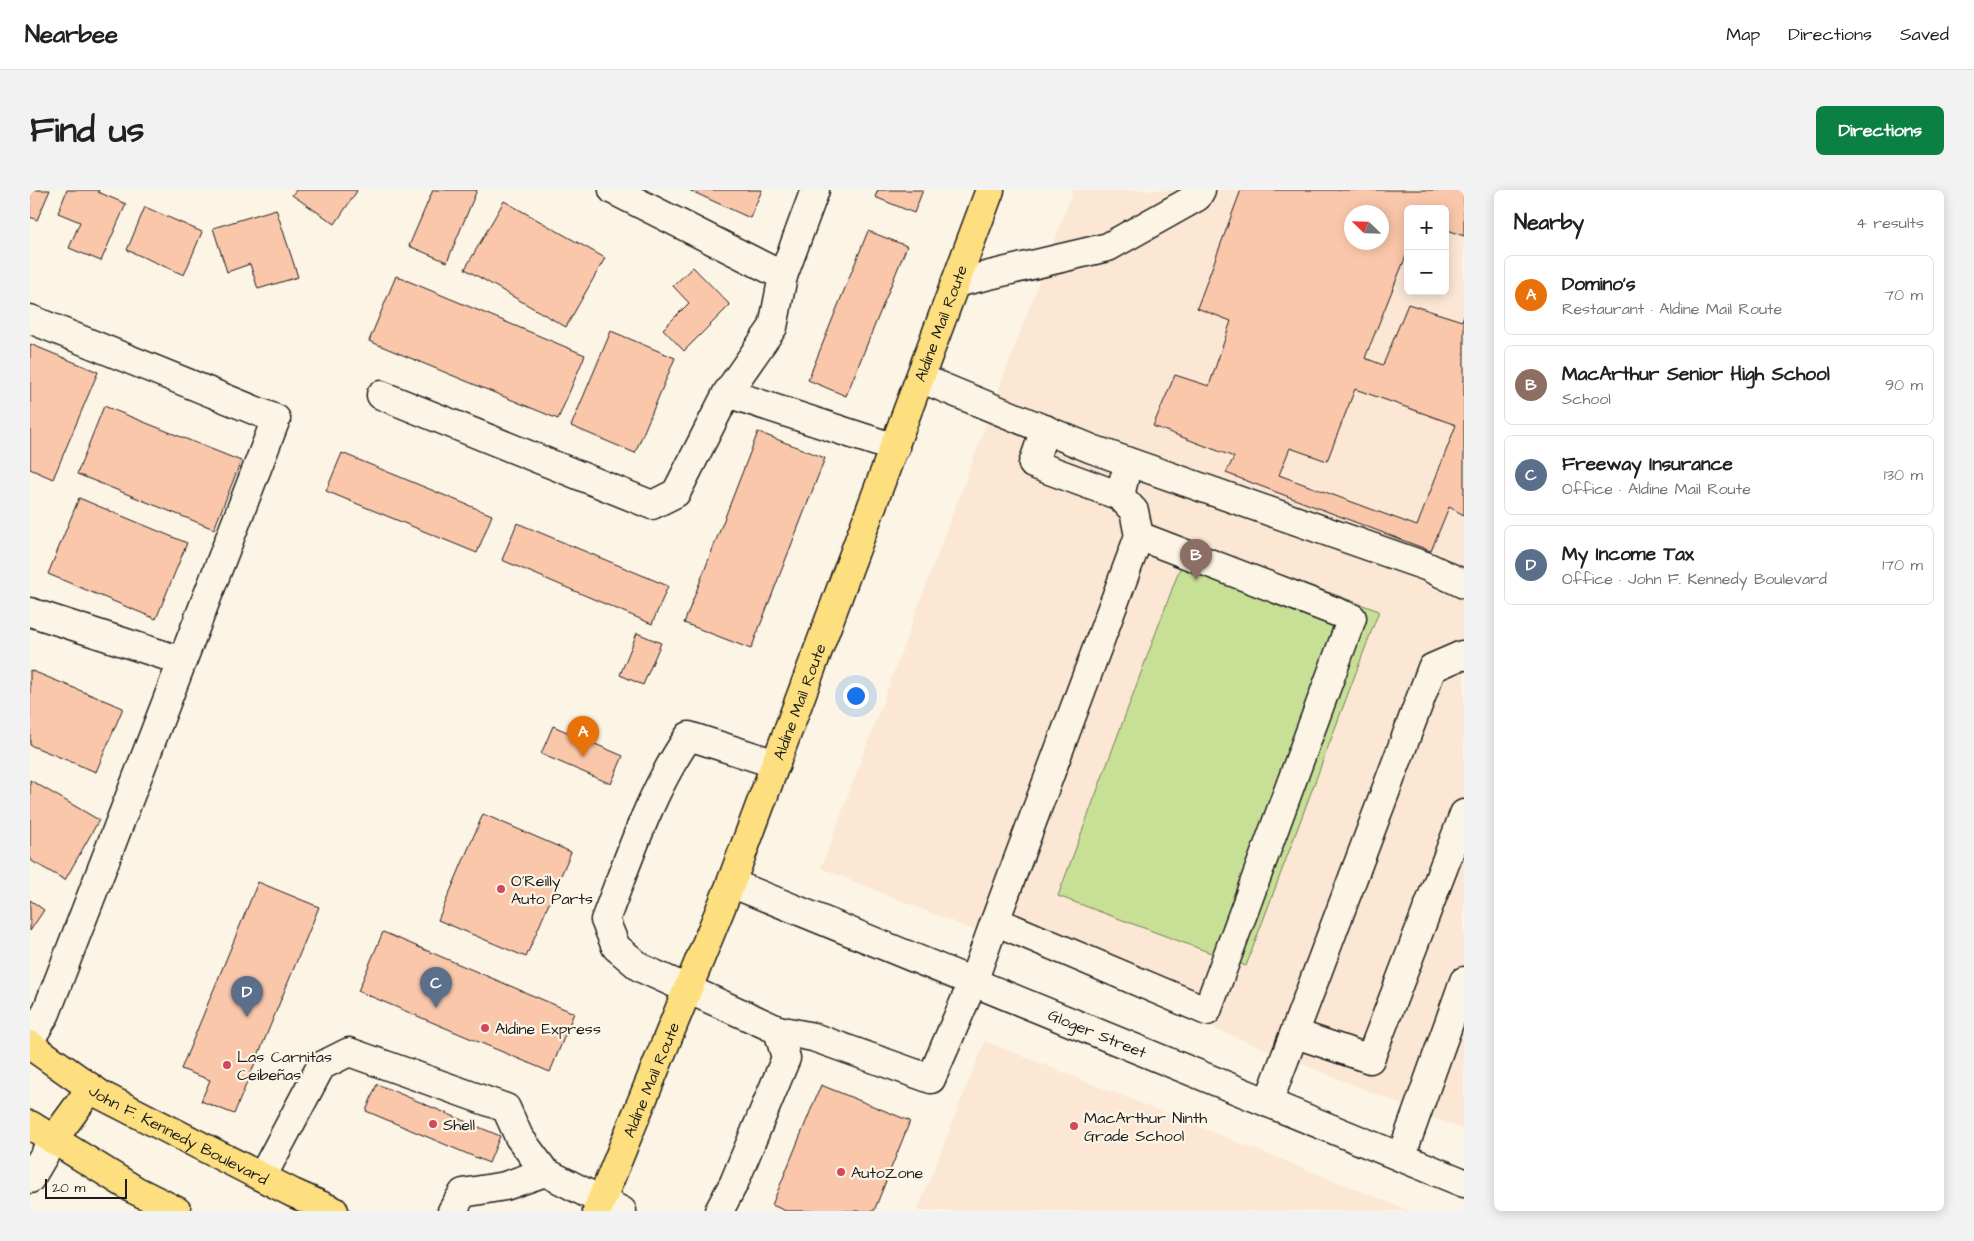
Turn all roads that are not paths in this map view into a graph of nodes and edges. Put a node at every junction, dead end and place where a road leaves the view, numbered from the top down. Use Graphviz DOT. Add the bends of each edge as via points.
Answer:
graph roads {
  1 [pos="613,190"];
  2 [pos="816,190"];
  3 [pos="990,190"];
  4 [pos="1201,190"];
  5 [pos="783,276"];
  6 [pos="956,283"];
  7 [pos="30,318"];
  8 [pos="920,378"];
  9 [pos="727,392"];
  10 [pos="381,395"];
  11 [pos="1045,429"];
  12 [pos="894,448"];
  13 [pos="1128,461"];
  14 [pos="1120,496"];
  15 [pos="1138,536"];
  16 [pos="1464,584"];
  17 [pos="30,612"];
  18 [pos="1464,656"];
  19 [pos="182,660"];
  20 [pos="776,764"];
  21 [pos="1464,814"];
  22 [pos="732,883"];
  23 [pos="995,920"];
  24 [pos="1464,981"];
  25 [pos="973,982"];
  26 [pos="688,990"];
  27 [pos="778,1030"];
  28 [pos="1296,1034"];
  29 [pos="30,1040"];
  30 [pos="30,1045"];
  31 [pos="91,1088"];
  32 [pos="1268,1103"];
  33 [pos="30,1125"];
  34 [pos="53,1140"];
  35 [pos="1401,1157"];
  36 [pos="545,1172"];
  37 [pos="262,1177"];
  38 [pos="30,1179"];
  39 [pos="1464,1183"];
  40 [pos="607,1208"];
  41 [pos="177,1211"];
  42 [pos="334,1211"];
  43 [pos="452,1211"];
  44 [pos="719,1211"];
  1 -- 5 [label="street"];
  2 -- 5 [label="street"];
  3 -- 6 [label="main road, Aldine Mail Route"];
  4 -- 6 [label="street" via="1197,198 1108,247"];
  5 -- 9 [label="street" via="773,327"];
  6 -- 8 [label="main road, Aldine Mail Route"];
  7 -- 19 [label="street" via="276,418"];
  8 -- 11 [label="street"];
  8 -- 12 [label="main road, Aldine Mail Route"];
  9 -- 10 [label="street" via="676,492 652,505"];
  9 -- 12 [label="street"];
  11 -- 13 [label="street"];
  11 -- 14 [label="street" via="1033,464"];
  12 -- 20 [label="main road, Aldine Mail Route"];
  13 -- 14 [label="street"];
  13 -- 16 [label="street" via="1428,567"];
  14 -- 15 [label="street" via="1134,511"];
  15 -- 23 [label="street"];
  15 -- 23 [label="street" via="1352,618 1207,1012"];
  17 -- 19 [label="street"];
  18 -- 28 [label="street" via="1432,668"];
  19 -- 29 [label="street" via="48,1006"];
  20 -- 22 [label="main road, Aldine Mail Route"];
  20 -- 26 [label="street" via="688,736 672,760 632,849 605,920 616,947 641,968"];
  21 -- 28 [label="street" via="1370,1059"];
  22 -- 25 [label="street, Gloger Street"];
  22 -- 26 [label="main road, Aldine Mail Route"];
  23 -- 25 [label="street"];
  24 -- 35 [label="street"];
  25 -- 27 [label="street" via="931,1079 812,1037"];
  25 -- 32 [label="street, Gloger Street"];
  26 -- 27 [label="street"];
  26 -- 40 [label="main road, Aldine Mail Route"];
  27 -- 44 [label="street" via="786,1058 734,1183"];
  28 -- 32 [label="street"];
  30 -- 31 [label="main road, John F. Kennedy Boulevard"];
  31 -- 34 [label="main road"];
  31 -- 37 [label="main road, John F. Kennedy Boulevard"];
  32 -- 35 [label="street, Gloger Street"];
  33 -- 34 [label="main road"];
  34 -- 38 [label="street"];
  34 -- 41 [label="main road" via="135,1190"];
  35 -- 39 [label="street, Gloger Street"];
  36 -- 37 [label="street" via="519,1137 506,1108 349,1052 321,1066"];
  36 -- 40 [label="street"];
  36 -- 43 [label="street" via="505,1186 463,1193"];
  37 -- 42 [label="main road, John F. Kennedy Boulevard"];
}
